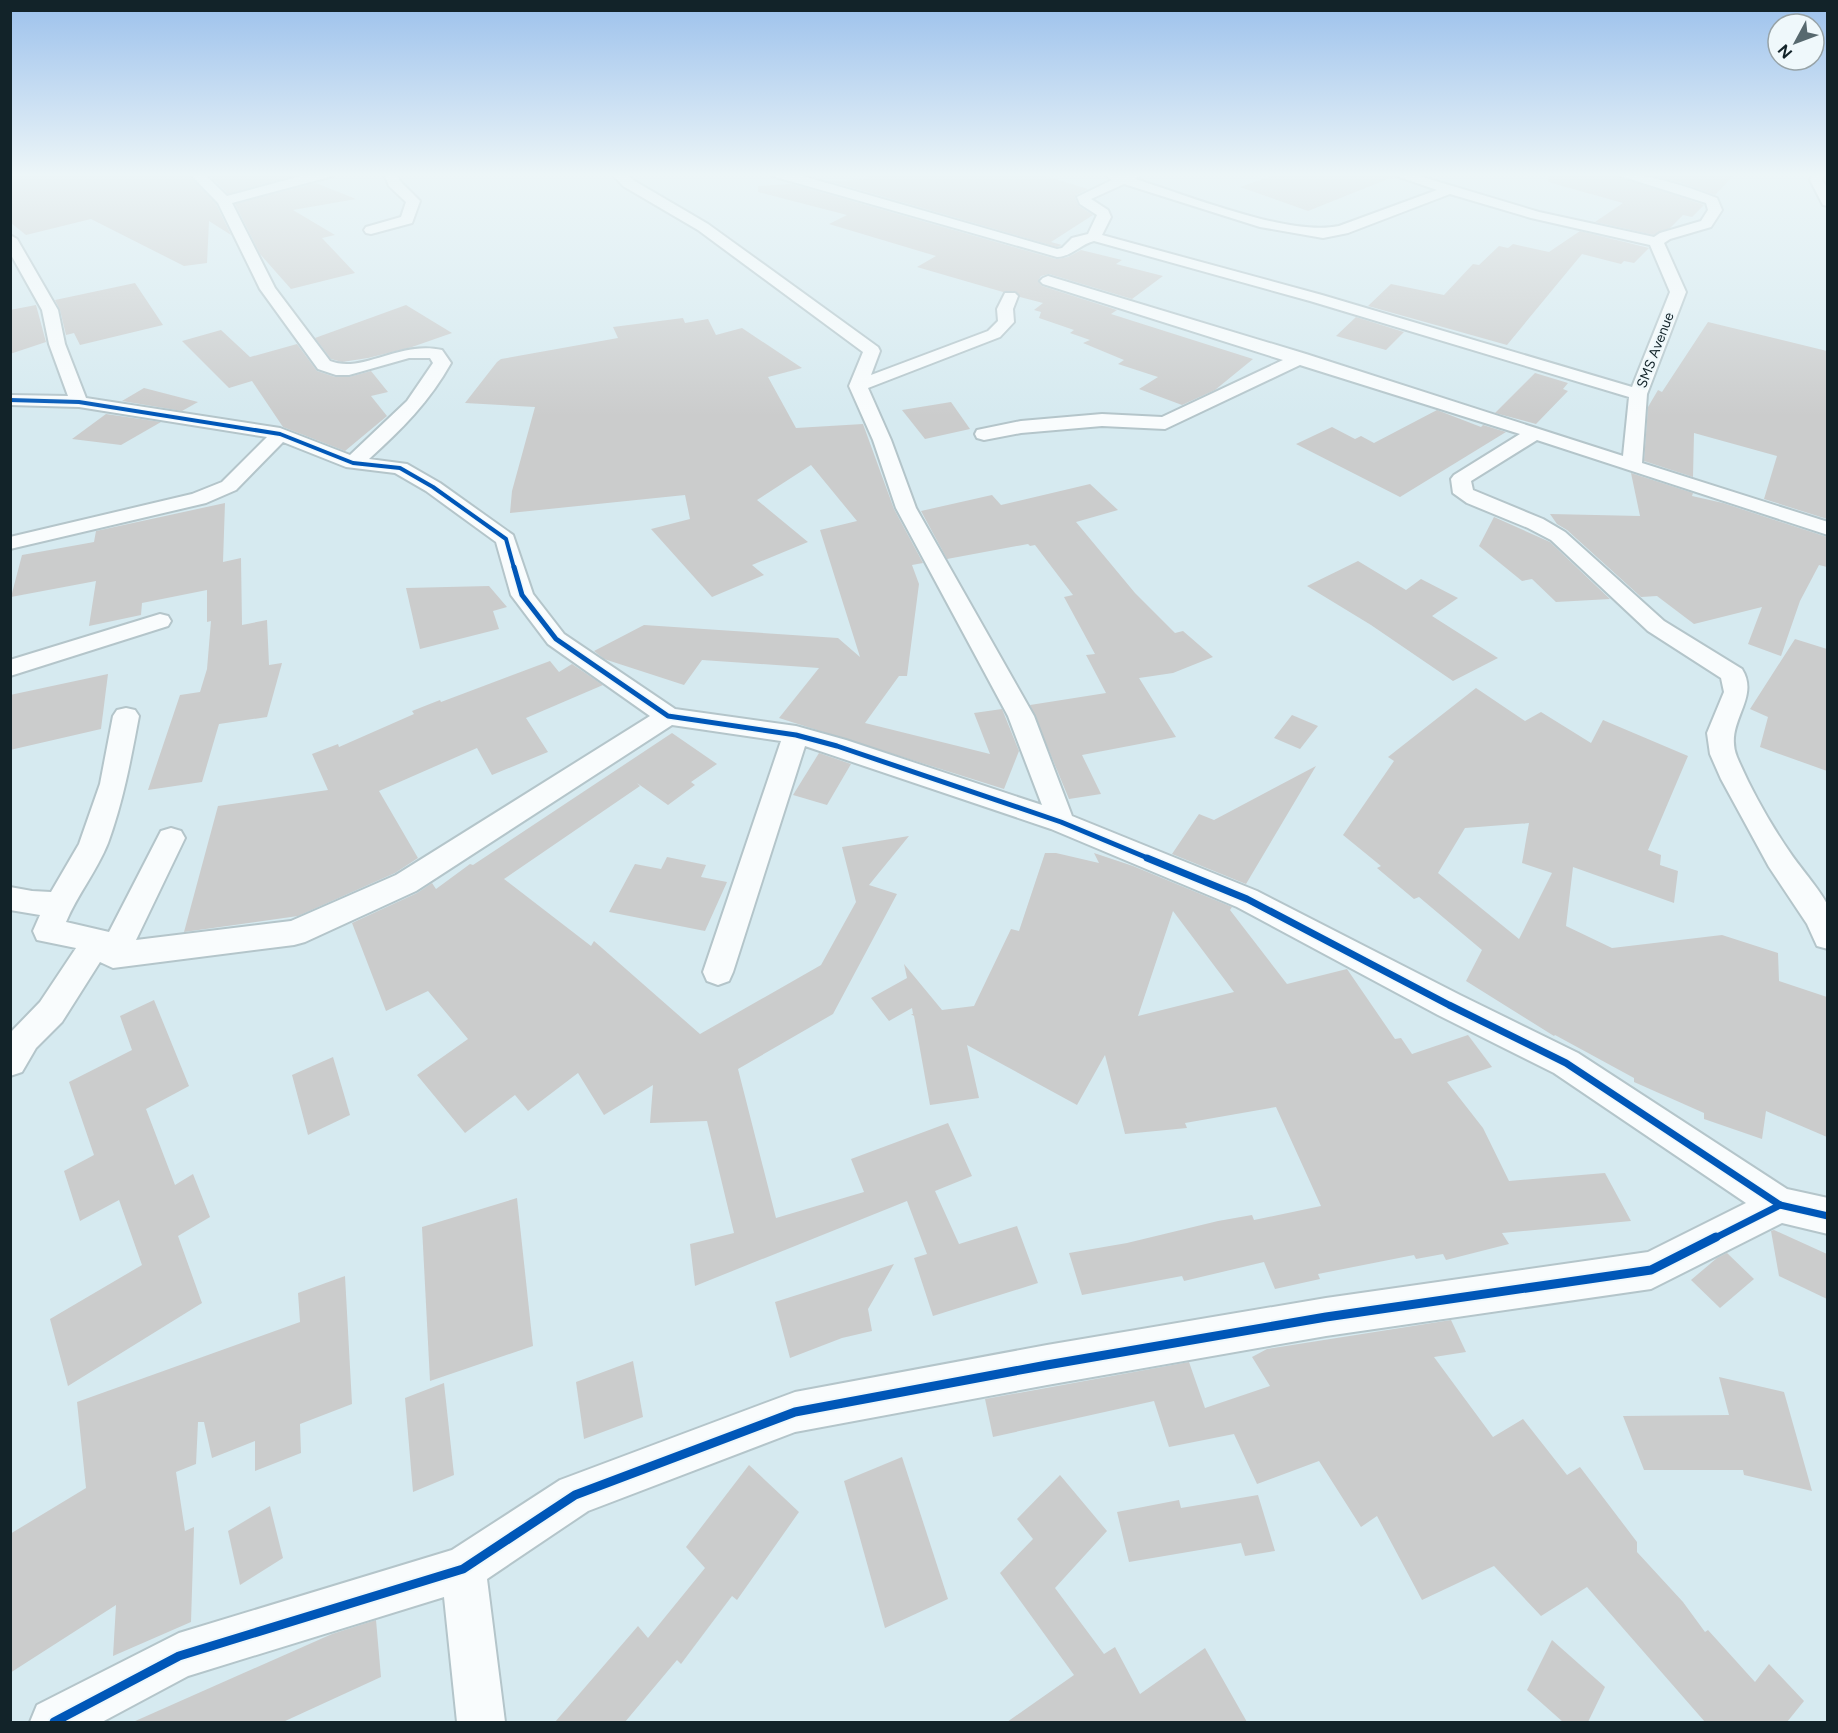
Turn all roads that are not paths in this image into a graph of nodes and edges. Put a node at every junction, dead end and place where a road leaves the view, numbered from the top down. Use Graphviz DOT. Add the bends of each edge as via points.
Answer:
graph roads {
  1 [pos="18,254"];
  2 [pos="249,254"];
  3 [pos="737,254"];
  4 [pos="1155,254"];
  5 [pos="1661,254"];
  6 [pos="1048,281"];
  7 [pos="1010,296"];
  8 [pos="1300,358"];
  9 [pos="858,386"];
  10 [pos="1638,394"];
  11 [pos="10,400"];
  12 [pos="79,402"];
  13 [pos="1534,433"];
  14 [pos="280,434"];
  15 [pos="984,434"];
  16 [pos="353,463"];
  17 [pos="1632,464"];
  18 [pos="1827,529"];
  19 [pos="10,543"];
  20 [pos="160,621"];
  21 [pos="10,668"];
  22 [pos="126,716"];
  23 [pos="669,716"];
  24 [pos="796,735"];
  25 [pos="1061,822"];
  26 [pos="171,838"];
  27 [pos="10,898"];
  28 [pos="59,904"];
  29 [pos="1827,937"];
  30 [pos="106,947"];
  31 [pos="718,972"];
  32 [pos="10,1062"];
  33 [pos="1780,1205"];
  34 [pos="1827,1216"];
  35 [pos="464,1569"];
  36 [pos="54,1722"];
  37 [pos="481,1722"];
  1 -- 12 [label="street" via="50,310 57,344"];
  2 -- 16 [label="street" via="268,289 324,365 333,371 415,351 436,354 441,363 410,411"];
  3 -- 9 [label="street" via="872,351"];
  4 -- 10 [label="street"];
  5 -- 10 [label="street, SMS Avenue" via="1678,292"];
  6 -- 8 [label="street"];
  7 -- 9 [label="street" via="1006,322 994,334"];
  8 -- 13 [label="street"];
  8 -- 15 [label="street" via="1165,423 1102,420"];
  9 -- 25 [label="street" via="906,508 1021,716"];
  10 -- 17 [label="street, SMS Avenue"];
  11 -- 12 [label="street"];
  12 -- 14 [label="street"];
  13 -- 17 [label="street"];
  13 -- 29 [label="street" via="1461,479 1463,493 1557,535 1656,626 1733,675 1736,692 1720,733 1723,754 1779,859 1820,919"];
  14 -- 16 [label="street"];
  14 -- 19 [label="street" via="229,486 199,499"];
  16 -- 23 [label="street" via="400,468 506,539 522,595 556,639"];
  17 -- 18 [label="street"];
  20 -- 21 [label="street"];
  22 -- 28 [label="street" via="113,784 93,845"];
  23 -- 24 [label="street"];
  23 -- 30 [label="street" via="406,883 294,933"];
  24 -- 25 [label="street"];
  24 -- 31 [label="street"];
  25 -- 33 [label="street" via="1247,899 1566,1063"];
  26 -- 30 [label="street"];
  27 -- 28 [label="street"];
  28 -- 30 [label="street" via="48,931"];
  30 -- 32 [label="street" via="26,1038"];
  33 -- 34 [label="street"];
  33 -- 35 [label="street" via="1651,1270 1326,1317 795,1412 575,1496"];
  35 -- 36 [label="street" via="179,1656"];
  35 -- 37 [label="street"];
}
